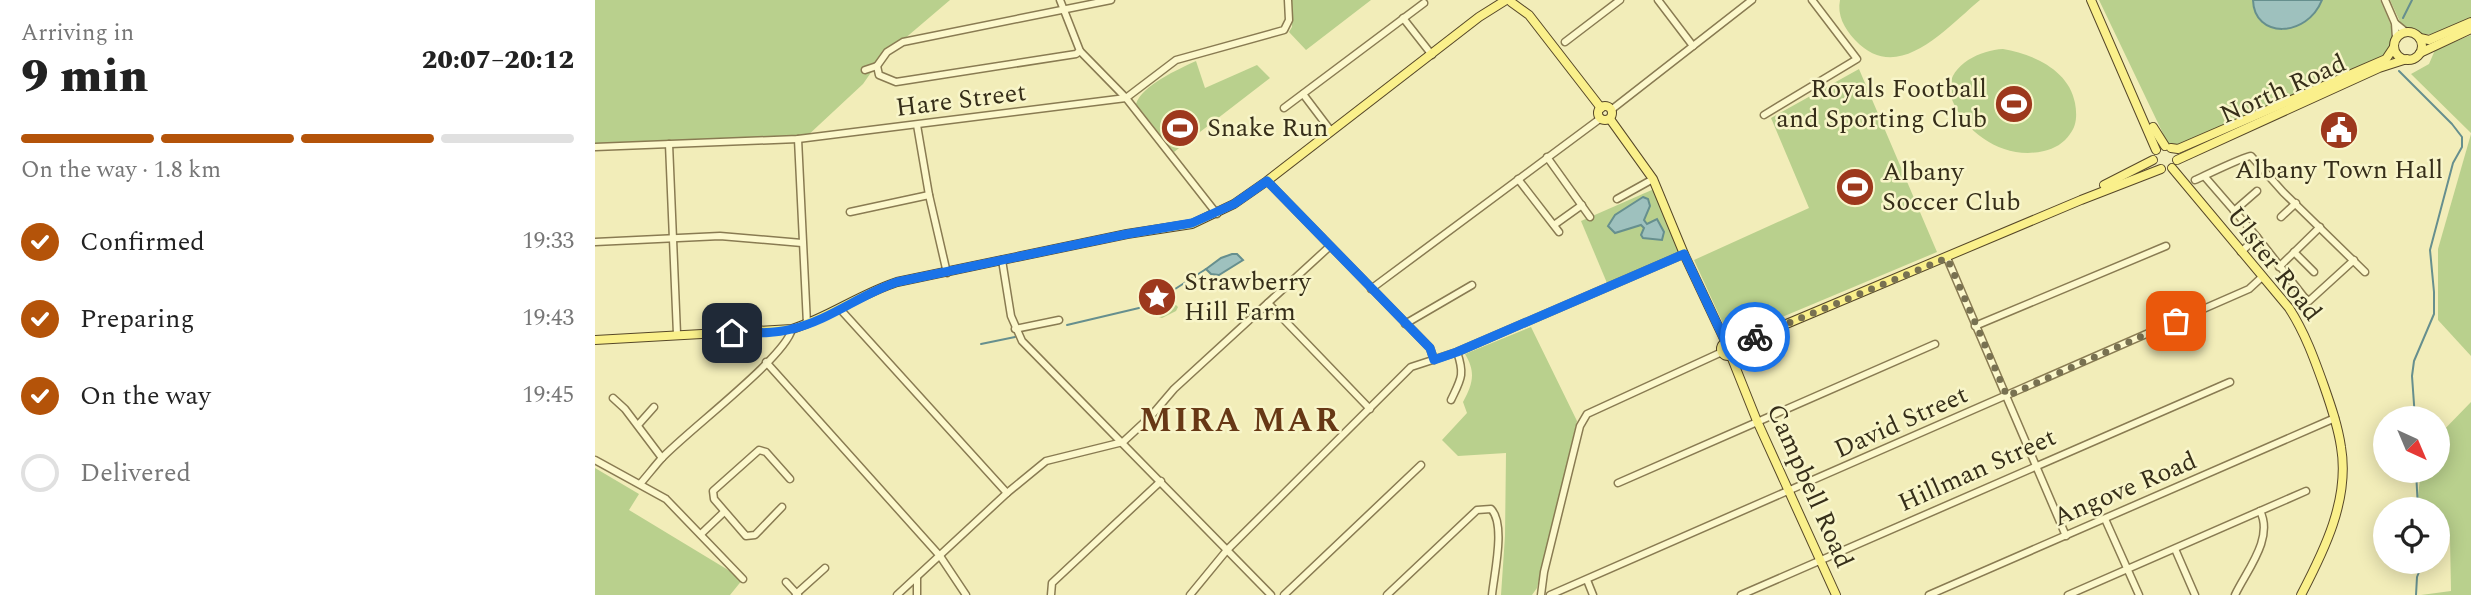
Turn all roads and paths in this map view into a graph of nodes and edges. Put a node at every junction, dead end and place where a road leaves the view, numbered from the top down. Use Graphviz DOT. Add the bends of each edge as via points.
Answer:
graph roads {
  1 [pos="1060,0"];
  2 [pos="1111,0"];
  3 [pos="1288,0"];
  4 [pos="1495,0"];
  5 [pos="1512,0"];
  6 [pos="1621,0"];
  7 [pos="1658,0"];
  8 [pos="1752,0"];
  9 [pos="1812,0"];
  10 [pos="2091,0"];
  11 [pos="2096,0"];
  12 [pos="2385,0"];
  13 [pos="1423,3"];
  14 [pos="1063,9"];
  15 [pos="1479,17"];
  16 [pos="1403,18"];
  17 [pos="2471,22"];
  18 [pos="2395,23"];
  19 [pos="2471,29"];
  20 [pos="2406,32"];
  21 [pos="2420,38"];
  22 [pos="1565,41"];
  23 [pos="2395,43"];
  24 [pos="1693,46"];
  25 [pos="1080,51"];
  26 [pos="2420,53"];
  27 [pos="1432,55"];
  28 [pos="2407,60"];
  29 [pos="877,66"];
  30 [pos="865,70"];
  31 [pos="1303,94"];
  32 [pos="1126,98"];
  33 [pos="1284,108"];
  34 [pos="1764,115"];
  35 [pos="1607,116"];
  36 [pos="917,125"];
  37 [pos="1331,131"];
  38 [pos="798,139"];
  39 [pos="669,144"];
  40 [pos="595,147"];
  41 [pos="2164,148"];
  42 [pos="1547,157"];
  43 [pos="2153,160"];
  44 [pos="2174,164"];
  45 [pos="2161,169"];
  46 [pos="2205,177"];
  47 [pos="1518,179"];
  48 [pos="1653,179"];
  49 [pos="2195,180"];
  50 [pos="1267,181"];
  51 [pos="2257,191"];
  52 [pos="929,195"];
  53 [pos="1617,199"];
  54 [pos="2081,200"];
  55 [pos="2295,203"];
  56 [pos="1582,205"];
  57 [pos="2234,211"];
  58 [pos="851,212"];
  59 [pos="1217,214"];
  60 [pos="1590,217"];
  61 [pos="2281,217"];
  62 [pos="2320,227"];
  63 [pos="2257,237"];
  64 [pos="673,240"];
  65 [pos="595,242"];
  66 [pos="802,243"];
  67 [pos="2167,246"];
  68 [pos="1329,247"];
  69 [pos="2241,252"];
  70 [pos="2294,252"];
  71 [pos="1684,254"];
  72 [pos="1947,258"];
  73 [pos="1002,260"];
  74 [pos="2354,260"];
  75 [pos="2279,267"];
  76 [pos="2314,272"];
  77 [pos="2365,272"];
  78 [pos="947,273"];
  79 [pos="2262,277"];
  80 [pos="1472,285"];
  81 [pos="1371,289"];
  82 [pos="1268,303"];
  83 [pos="840,309"];
  84 [pos="1059,320"];
  85 [pos="807,324"];
  86 [pos="1405,324"];
  87 [pos="1975,326"];
  88 [pos="792,329"];
  89 [pos="1016,329"];
  90 [pos="677,334"];
  91 [pos="595,340"];
  92 [pos="1935,344"];
  93 [pos="1728,349"];
  94 [pos="1457,352"];
  95 [pos="1434,360"];
  96 [pos="767,362"];
  97 [pos="2230,382"];
  98 [pos="2007,396"];
  99 [pos="613,398"];
  100 [pos="1451,400"];
  101 [pos="654,407"];
  102 [pos="1370,409"];
  103 [pos="2335,418"];
  104 [pos="1757,421"];
  105 [pos="638,425"];
  106 [pos="1123,442"];
  107 [pos="661,458"];
  108 [pos="595,460"];
  109 [pos="1421,465"];
  110 [pos="2036,465"];
  111 [pos="790,479"];
  112 [pos="1161,481"];
  113 [pos="1618,483"];
  114 [pos="640,484"];
  115 [pos="2305,491"];
  116 [pos="1790,492"];
  117 [pos="1007,493"];
  118 [pos="782,507"];
  119 [pos="2260,511"];
  120 [pos="724,512"];
  121 [pos="2105,519"];
  122 [pos="701,534"];
  123 [pos="2066,536"];
  124 [pos="2175,549"];
  125 [pos="1227,550"];
  126 [pos="940,556"];
  127 [pos="1821,561"];
  128 [pos="825,568"];
  129 [pos="2127,569"];
  130 [pos="916,578"];
  131 [pos="743,579"];
  132 [pos="1587,580"];
  133 [pos="786,582"];
  134 [pos="2079,593"];
  135 [pos="797,594"];
  136 [pos="897,595"];
  137 [pos="917,595"];
  138 [pos="966,595"];
  139 [pos="1051,595"];
  140 [pos="1191,595"];
  141 [pos="1271,595"];
  142 [pos="1284,595"];
  143 [pos="1387,595"];
  144 [pos="1492,595"];
  145 [pos="1541,595"];
  146 [pos="1550,595"];
  147 [pos="1593,595"];
  148 [pos="1741,595"];
  149 [pos="1836,595"];
  150 [pos="1929,595"];
  151 [pos="2068,595"];
  152 [pos="2139,595"];
  153 [pos="2195,595"];
  154 [pos="2235,595"];
  155 [pos="2301,595"];
  1 -- 14 [label="street"];
  2 -- 14 [label="street"];
  3 -- 32 [label="street, Hare Street" via="1289,20 1284,30 1176,60"];
  4 -- 15 [label="main road"];
  5 -- 15 [label="main road"];
  5 -- 35 [label="main road" via="1529,15 1601,108 1598,114"];
  6 -- 22 [label="street"];
  7 -- 24 [label="street"];
  8 -- 24 [label="street"];
  9 -- 34 [label="street" via="1857,59"];
  10 -- 41 [label="main road"];
  11 -- 41 [label="main road"];
  12 -- 18 [label="street"];
  13 -- 16 [label="street"];
  14 -- 25 [label="street"];
  14 -- 29 [label="street" via="903,42 887,52"];
  15 -- 27 [label="main road"];
  16 -- 27 [label="street"];
  16 -- 31 [label="street"];
  17 -- 21 [label="main road" via="2429,40"];
  18 -- 20 [label="street"];
  18 -- 23 [label="street"];
  19 -- 26 [label="main road"];
  20 -- 21 [label="main road"];
  20 -- 23 [label="main road"];
  21 -- 26 [label="main road"];
  23 -- 28 [label="main road" via="2398,56"];
  23 -- 41 [label="main road, North Road" via="2386,59 2178,149"];
  24 -- 35 [label="street"];
  25 -- 29 [label="street" via="896,82 879,75"];
  25 -- 32 [label="street"];
  26 -- 28 [label="main road"];
  27 -- 37 [label="main road"];
  28 -- 44 [label="main road, North Road" via="2379,68"];
  29 -- 30 [label="street"];
  31 -- 33 [label="street"];
  31 -- 37 [label="street"];
  32 -- 36 [label="street, Hare Street"];
  32 -- 59 [label="street"];
  35 -- 42 [label="street"];
  35 -- 48 [label="main road, Campbell Road"];
  36 -- 38 [label="street, Hare Street"];
  36 -- 52 [label="street"];
  37 -- 50 [label="main road"];
  38 -- 39 [label="street, Hare Street"];
  38 -- 66 [label="street"];
  39 -- 40 [label="street, Hare Street"];
  39 -- 64 [label="street"];
  41 -- 43 [label="main road"];
  41 -- 44 [label="main road, Ulster Road" via="2176,154"];
  42 -- 47 [label="street"];
  42 -- 56 [label="street"];
  43 -- 45 [label="main road"];
  43 -- 54 [label="main road"];
  44 -- 45 [label="main road, North Road"];
  44 -- 69 [label="main road, Ulster Road"];
  45 -- 54 [label="main road"];
  46 -- 49 [label="street"];
  46 -- 55 [label="street" via="2248,155"];
  46 -- 57 [label="street"];
  47 -- 56 [label="street" via="1557,229"];
  47 -- 81 [label="street"];
  48 -- 53 [label="street"];
  48 -- 71 [label="main road, Campbell Road"];
  50 -- 59 [label="main road"];
  50 -- 68 [label="street"];
  51 -- 57 [label="street"];
  52 -- 58 [label="street"];
  52 -- 78 [label="street"];
  54 -- 72 [label="main road"];
  55 -- 61 [label="street"];
  55 -- 62 [label="street"];
  56 -- 60 [label="street"];
  57 -- 63 [label="street"];
  59 -- 73 [label="main road" via="1192,223"];
  62 -- 70 [label="street"];
  62 -- 74 [label="street"];
  63 -- 69 [label="street"];
  63 -- 75 [label="street"];
  64 -- 65 [label="street"];
  64 -- 66 [label="street" via="720,236"];
  64 -- 90 [label="street"];
  66 -- 85 [label="street"];
  67 -- 87 [label="street"];
  68 -- 81 [label="street"];
  68 -- 82 [label="street"];
  69 -- 79 [label="main road, Ulster Road"];
  70 -- 75 [label="street"];
  70 -- 76 [label="street"];
  71 -- 93 [label="main road, Campbell Road"];
  71 -- 94 [label="street"];
  72 -- 87 [label="street"];
  72 -- 93 [label="main road"];
  73 -- 78 [label="main road"];
  73 -- 89 [label="street"];
  74 -- 75 [label="street" via="2309,301"];
  74 -- 77 [label="street"];
  78 -- 83 [label="main road" via="877,289"];
  79 -- 98 [label="street, David Street" via="2249,289"];
  79 -- 103 [label="main road, Ulster Road" via="2305,333"];
  80 -- 86 [label="street"];
  81 -- 86 [label="street"];
  82 -- 102 [label="street"];
  82 -- 106 [label="street"];
  83 -- 85 [label="main road"];
  83 -- 117 [label="street"];
  84 -- 89 [label="street"];
  85 -- 88 [label="main road"];
  86 -- 95 [label="street" via="1430,348"];
  87 -- 98 [label="street"];
  88 -- 90 [label="main road"];
  88 -- 96 [label="street" via="790,338"];
  89 -- 106 [label="street"];
  90 -- 91 [label="main road"];
  92 -- 104 [label="street"];
  93 -- 104 [label="main road, Campbell Road"];
  93 -- 145 [label="street" via="1587,414 1580,426"];
  94 -- 95 [label="street"];
  94 -- 100 [label="street" via="1463,374"];
  95 -- 102 [label="street" via="1412,367"];
  96 -- 107 [label="street"];
  96 -- 126 [label="street"];
  97 -- 110 [label="street, Hillman Street"];
  98 -- 110 [label="street"];
  98 -- 116 [label="street, David Street"];
  99 -- 105 [label="street"];
  101 -- 105 [label="street"];
  102 -- 125 [label="street"];
  103 -- 121 [label="street, Angove Road"];
  103 -- 155 [label="main road, Ulster Road" via="2342,450 2338,503 2328,539"];
  104 -- 113 [label="street"];
  104 -- 116 [label="main road, Campbell Road"];
  105 -- 107 [label="street"];
  106 -- 112 [label="street"];
  106 -- 117 [label="street" via="1046,460"];
  107 -- 114 [label="street"];
  108 -- 114 [label="street"];
  109 -- 142 [label="street"];
  110 -- 123 [label="street"];
  110 -- 127 [label="street, Hillman Street"];
  111 -- 120 [label="street" via="759,450 713,491"];
  112 -- 125 [label="street"];
  112 -- 139 [label="street" via="1052,583"];
  114 -- 122 [label="street" via="666,499"];
  115 -- 119 [label="street"];
  116 -- 127 [label="main road, Campbell Road"];
  116 -- 132 [label="street, David Street"];
  117 -- 126 [label="street"];
  118 -- 120 [label="street" via="755,535 746,536"];
  119 -- 124 [label="street"];
  119 -- 154 [label="street" via="2265,536"];
  120 -- 122 [label="street"];
  121 -- 123 [label="street, Angove Road"];
  121 -- 129 [label="street"];
  122 -- 131 [label="street"];
  123 -- 150 [label="street, Angove Road"];
  124 -- 129 [label="street"];
  124 -- 153 [label="street"];
  125 -- 140 [label="street"];
  125 -- 141 [label="street"];
  126 -- 130 [label="street"];
  126 -- 138 [label="street"];
  127 -- 148 [label="street, Hillman Street"];
  127 -- 149 [label="main road, Campbell Road"];
  128 -- 135 [label="street"];
  129 -- 134 [label="street"];
  129 -- 152 [label="street"];
  130 -- 136 [label="street"];
  130 -- 137 [label="street"];
  132 -- 146 [label="street, David Street"];
  132 -- 147 [label="street"];
  133 -- 135 [label="street"];
  134 -- 151 [label="street"];
  143 -- 144 [label="street" via="1477,510 1491,509 1499,528"];
}
